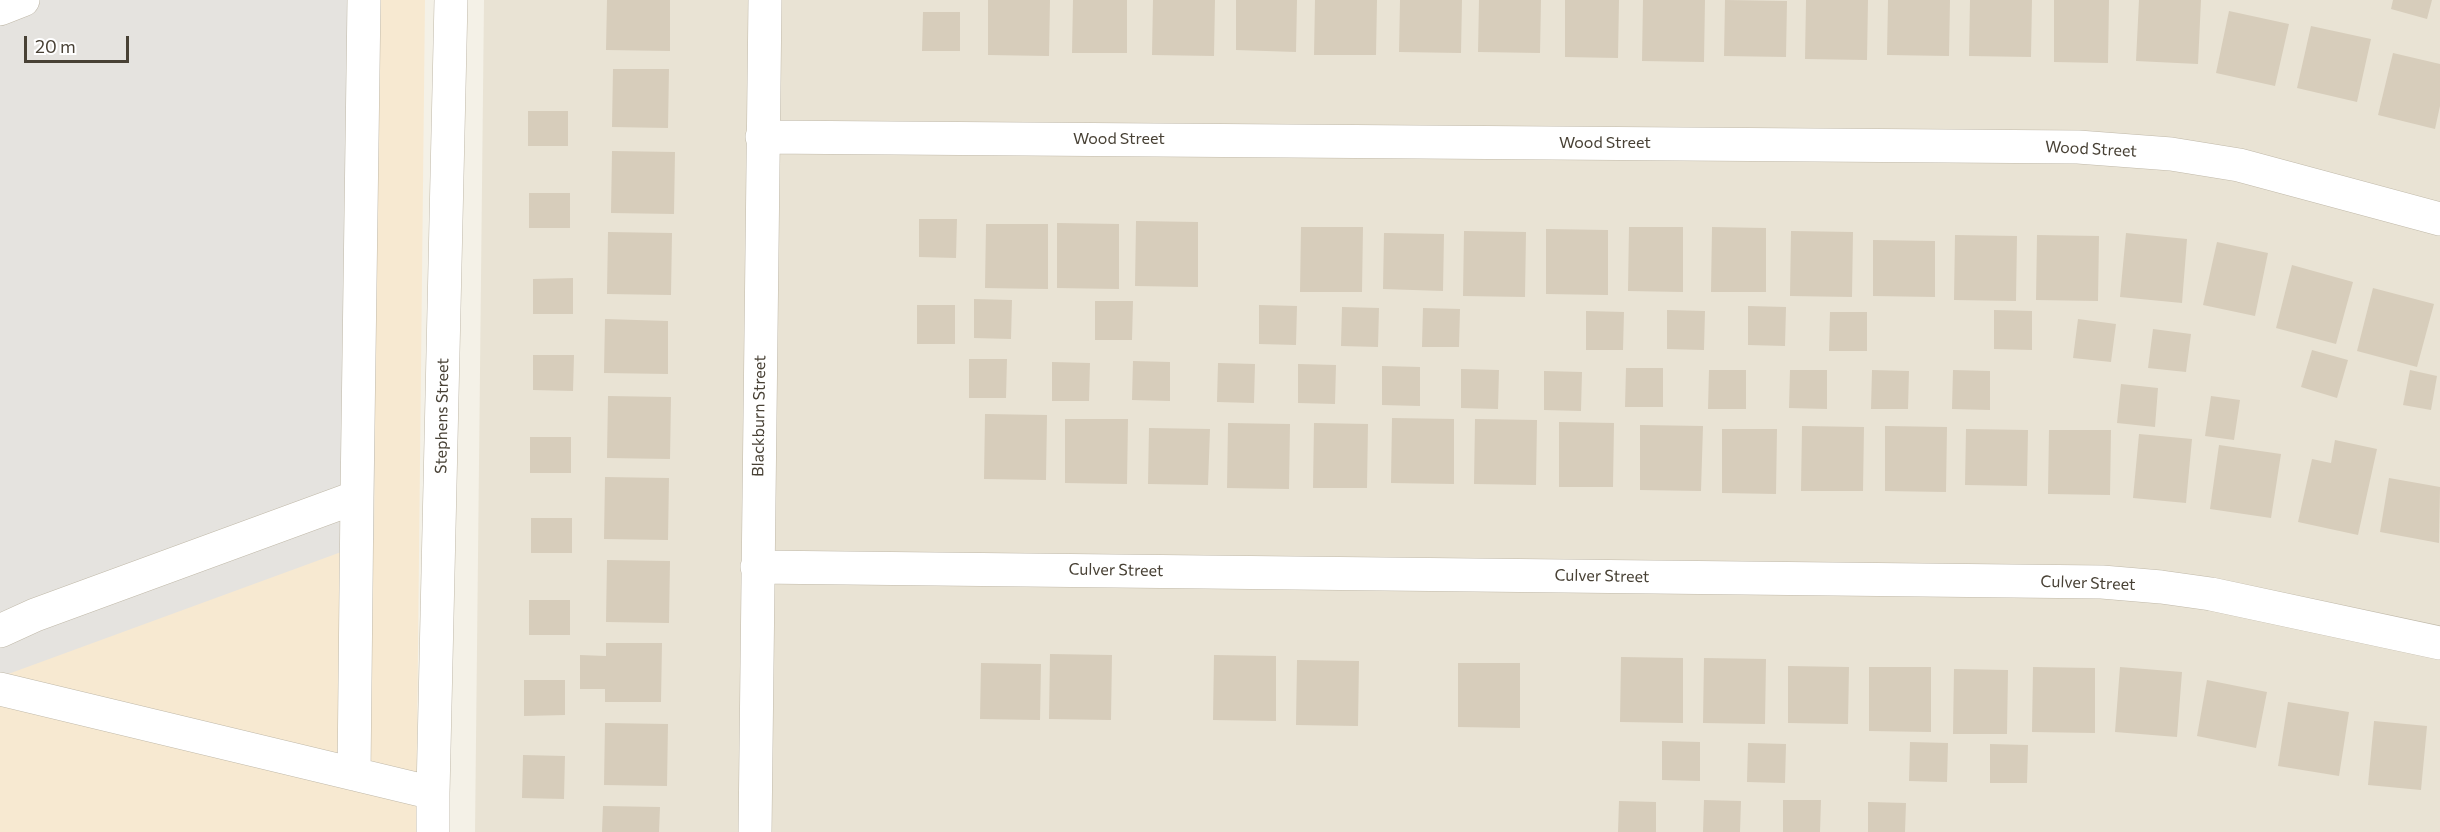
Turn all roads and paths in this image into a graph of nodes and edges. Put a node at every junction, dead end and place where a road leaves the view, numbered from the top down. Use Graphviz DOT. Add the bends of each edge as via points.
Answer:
graph roads {
  1 [pos="23,0"];
  2 [pos="364,0"];
  3 [pos="451,0"];
  4 [pos="765,0"];
  5 [pos="0,9"];
  6 [pos="762,136"];
  7 [pos="2440,219"];
  8 [pos="357,497"];
  9 [pos="757,567"];
  10 [pos="0,631"];
  11 [pos="2440,643"];
  12 [pos="0,689"];
  13 [pos="354,774"];
  14 [pos="433,793"];
  15 [pos="434,832"];
  16 [pos="754,832"];
  1 -- 5 [label="street"];
  2 -- 8 [label="street"];
  3 -- 14 [label="street, Stephens Street"];
  4 -- 6 [label="street, Blackburn Street"];
  6 -- 7 [label="street, Wood Street" via="2078,147 2171,154 2239,165"];
  6 -- 9 [label="street, Blackburn Street"];
  8 -- 10 [label="street"];
  8 -- 13 [label="street"];
  9 -- 11 [label="street, Culver Street" via="2102,582 2211,594"];
  9 -- 16 [label="street, Blackburn Street"];
  12 -- 13 [label="street"];
  13 -- 14 [label="street"];
  14 -- 15 [label="street, Stephens Street"];
}
